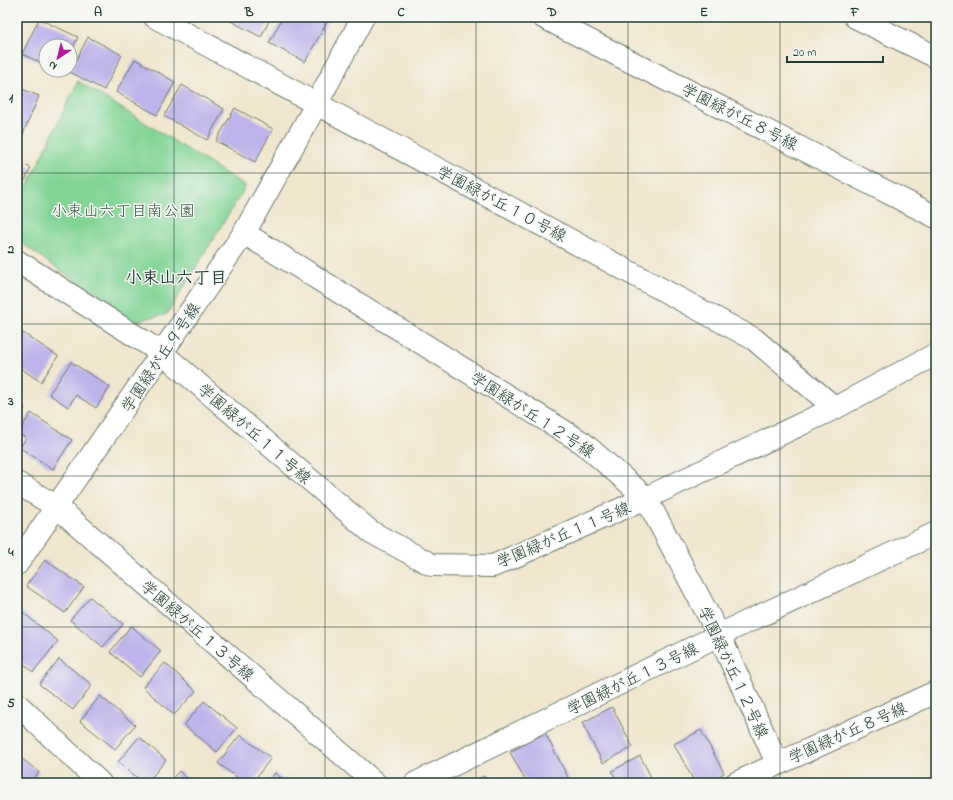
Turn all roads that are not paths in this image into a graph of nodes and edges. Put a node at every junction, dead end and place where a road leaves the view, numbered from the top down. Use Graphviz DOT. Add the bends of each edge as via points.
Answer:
graph roads {
  1 [pos="155,17"];
  2 [pos="363,17"];
  3 [pos="543,17"];
  4 [pos="854,17"];
  5 [pos="936,57"];
  6 [pos="318,103"];
  7 [pos="936,217"];
  8 [pos="244,233"];
  9 [pos="17,261"];
  10 [pos="162,353"];
  11 [pos="936,354"];
  12 [pos="835,408"];
  13 [pos="17,483"];
  14 [pos="646,498"];
  15 [pos="57,507"];
  16 [pos="936,533"];
  17 [pos="17,564"];
  18 [pos="719,635"];
  19 [pos="936,692"];
  20 [pos="17,704"];
  21 [pos="777,763"];
  22 [pos="100,783"];
  23 [pos="375,783"];
  24 [pos="416,783"];
  25 [pos="736,783"];
  1 -- 6 [label="street, 学園緑が丘１０号線"];
  2 -- 6 [label="street, 学園緑が丘９号線"];
  3 -- 7 [label="street, 学園緑が丘８号線"];
  4 -- 5 [label="street"];
  6 -- 8 [label="street, 学園緑が丘９号線"];
  6 -- 12 [label="street, 学園緑が丘１０号線" via="754,339"];
  8 -- 10 [label="street, 学園緑が丘９号線"];
  8 -- 14 [label="street, 学園緑が丘１２号線" via="583,443"];
  9 -- 10 [label="street, 学園緑が丘１１号線"];
  10 -- 14 [label="street, 学園緑が丘１１号線" via="371,532 432,565 493,566"];
  10 -- 15 [label="street, 学園緑が丘９号線"];
  11 -- 12 [label="street, 学園緑が丘１１号線"];
  12 -- 14 [label="street, 学園緑が丘１１号線"];
  13 -- 15 [label="street, 学園緑が丘１３号線"];
  14 -- 18 [label="street, 学園緑が丘１２号線"];
  15 -- 17 [label="street, 学園緑が丘９号線"];
  15 -- 23 [label="street, 学園緑が丘１３号線"];
  16 -- 18 [label="street, 学園緑が丘１３号線"];
  18 -- 21 [label="street, 学園緑が丘１２号線"];
  18 -- 24 [label="street, 学園緑が丘１３号線"];
  19 -- 21 [label="street, 学園緑が丘８号線"];
  20 -- 22 [label="street"];
  21 -- 25 [label="street, 学園緑が丘８号線"];
}
